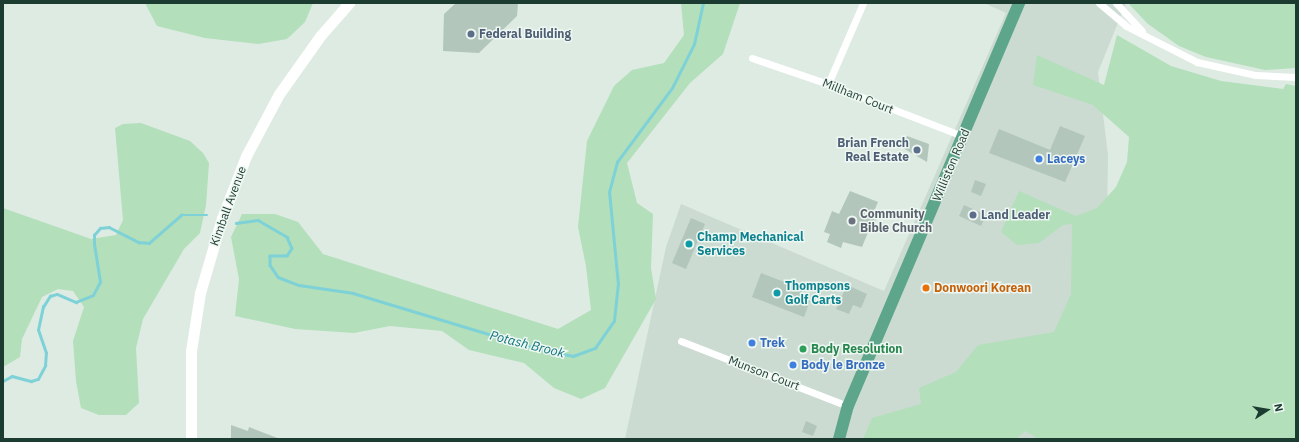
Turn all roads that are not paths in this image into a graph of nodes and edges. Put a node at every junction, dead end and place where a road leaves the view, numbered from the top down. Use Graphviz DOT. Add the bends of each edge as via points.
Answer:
graph roads {
  1 [pos="349,3"];
  2 [pos="862,3"];
  3 [pos="1019,3"];
  4 [pos="1099,3"];
  5 [pos="1116,3"];
  6 [pos="1146,36"];
  7 [pos="752,58"];
  8 [pos="1296,77"];
  9 [pos="828,84"];
  10 [pos="963,136"];
  11 [pos="681,341"];
  12 [pos="848,406"];
  13 [pos="191,439"];
  14 [pos="839,439"];
  1 -- 13 [label="main road, Kimball Avenue" via="312,46 279,94 246,156 224,212 200,293 193,337"];
  2 -- 9 [label="street"];
  3 -- 10 [label="main road, Williston Road"];
  4 -- 6 [label="street" via="1126,26"];
  5 -- 6 [label="street"];
  6 -- 8 [label="street" via="1179,54 1216,68 1255,75"];
  7 -- 9 [label="street, Millham Court"];
  9 -- 10 [label="street, Millham Court"];
  10 -- 12 [label="main road, Williston Road"];
  11 -- 12 [label="street, Munson Court"];
  12 -- 14 [label="main road, Williston Road"];
}
